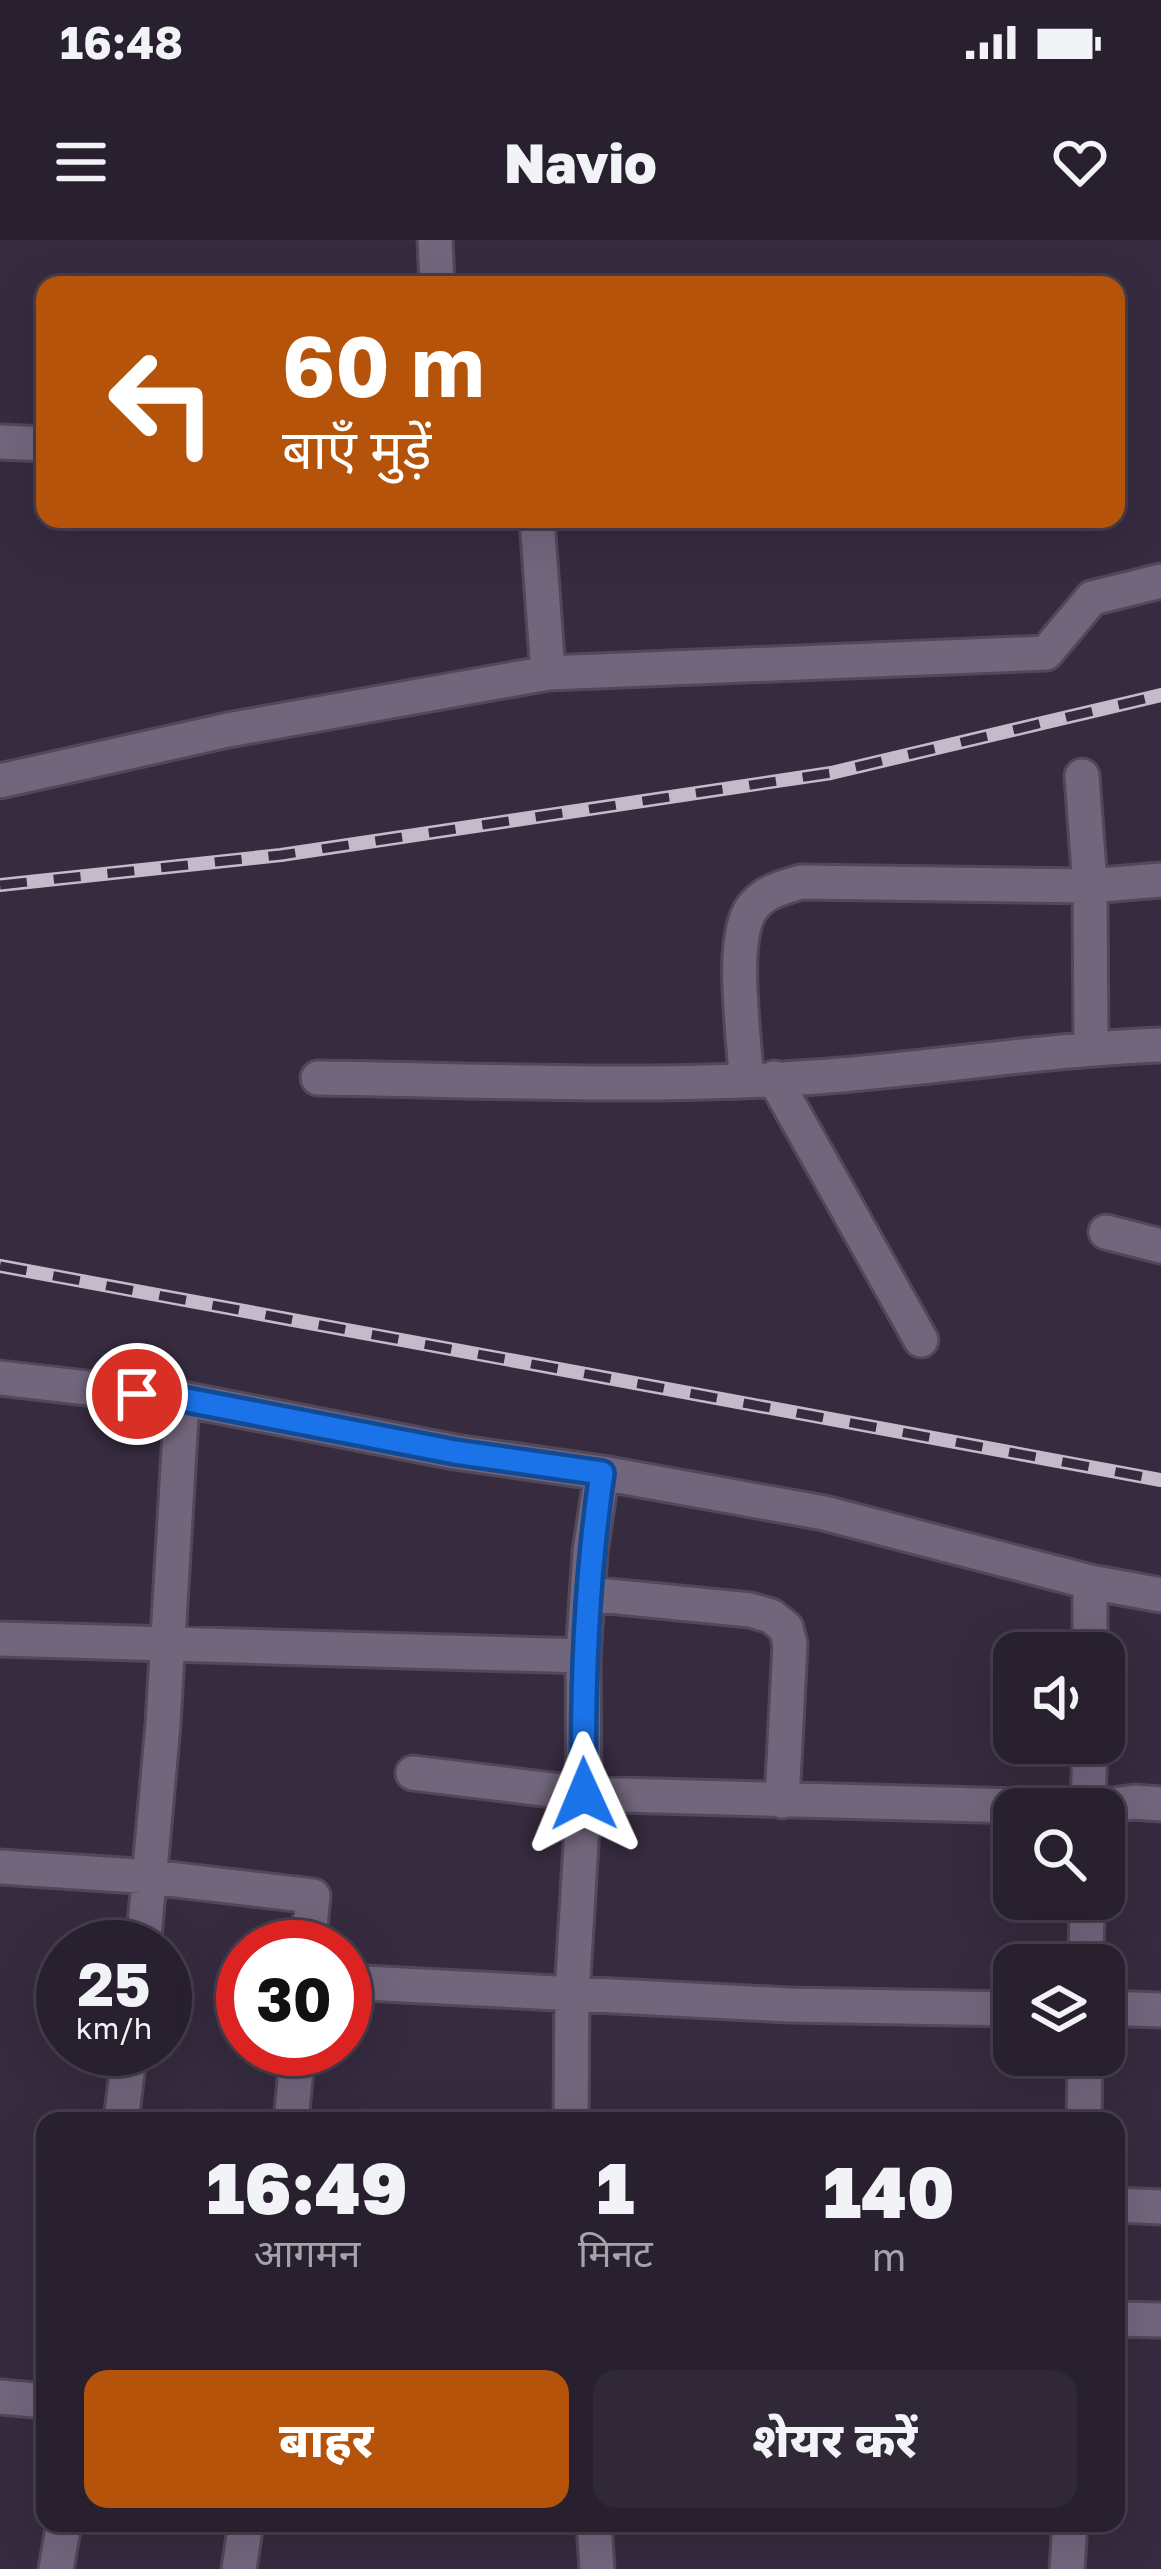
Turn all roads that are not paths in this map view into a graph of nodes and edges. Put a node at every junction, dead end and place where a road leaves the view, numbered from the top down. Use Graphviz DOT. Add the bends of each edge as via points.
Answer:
graph roads {
  1 [pos="435,240"];
  2 [pos="437,276"];
  3 [pos="0,442"];
  4 [pos="36,444"];
  5 [pos="538,528"];
  6 [pos="1161,581"];
  7 [pos="548,673"];
  8 [pos="1082,776"];
  9 [pos="0,781"];
  10 [pos="1161,880"];
  11 [pos="1090,886"];
  12 [pos="1161,1045"];
  13 [pos="1091,1047"];
  14 [pos="318,1078"];
  15 [pos="760,1078"];
  16 [pos="1106,1232"];
  17 [pos="1161,1246"];
  18 [pos="921,1340"];
  19 [pos="0,1378"];
  20 [pos="182,1399"];
  21 [pos="602,1473"];
  22 [pos="1090,1582"];
  23 [pos="588,1594"];
  24 [pos="1161,1595"];
  25 [pos="1090,1632"];
  26 [pos="0,1639"];
  27 [pos="168,1643"];
  28 [pos="583,1655"];
  29 [pos="413,1773"];
  30 [pos="584,1794"];
  31 [pos="782,1801"];
  32 [pos="1161,1804"];
  33 [pos="1125,1806"];
  34 [pos="993,1807"];
  35 [pos="0,1867"];
  36 [pos="152,1877"];
  37 [pos="146,1920"];
  38 [pos="311,1920"];
  39 [pos="372,1983"];
  40 [pos="572,1993"];
  41 [pos="993,2009"];
  42 [pos="1125,2009"];
  43 [pos="1161,2010"];
  44 [pos="127,2076"];
  45 [pos="295,2076"];
  46 [pos="1085,2076"];
  47 [pos="123,2112"];
  48 [pos="292,2112"];
  49 [pos="571,2112"];
  50 [pos="1084,2112"];
  51 [pos="1125,2205"];
  52 [pos="1161,2207"];
  53 [pos="1125,2319"];
  54 [pos="1161,2320"];
  55 [pos="0,2397"];
  56 [pos="36,2400"];
  57 [pos="62,2532"];
  58 [pos="245,2532"];
  59 [pos="595,2532"];
  60 [pos="1069,2532"];
  61 [pos="56,2569"];
  62 [pos="239,2569"];
  63 [pos="597,2569"];
  64 [pos="1067,2569"];
  1 -- 2 [label="street"];
  3 -- 4 [label="street"];
  5 -- 7 [label="street"];
  6 -- 7 [label="street" via="1092,598 1046,653"];
  7 -- 9 [label="street"];
  8 -- 11 [label="street"];
  10 -- 11 [label="street"];
  11 -- 13 [label="street"];
  11 -- 15 [label="street" via="801,882 769,891 749,911 740,937"];
  12 -- 13 [label="street"];
  13 -- 15 [label="street"];
  14 -- 15 [label="street"];
  15 -- 18 [label="street"];
  16 -- 17 [label="street"];
  19 -- 20 [label="street"];
  20 -- 21 [label="street"];
  20 -- 27 [label="street"];
  21 -- 22 [label="street" via="824,1513"];
  21 -- 23 [label="street"];
  22 -- 24 [label="street"];
  22 -- 25 [label="street"];
  23 -- 28 [label="street"];
  23 -- 31 [label="street" via="750,1610 786,1628"];
  26 -- 27 [label="street"];
  27 -- 28 [label="street"];
  27 -- 36 [label="street"];
  28 -- 30 [label="street"];
  29 -- 30 [label="street"];
  30 -- 31 [label="street"];
  30 -- 40 [label="street"];
  31 -- 34 [label="street"];
  32 -- 33 [label="street"];
  35 -- 36 [label="street"];
  36 -- 37 [label="street"];
  36 -- 38 [label="street" via="313,1896"];
  39 -- 40 [label="street"];
  40 -- 41 [label="street"];
  40 -- 49 [label="street"];
  42 -- 43 [label="street"];
  44 -- 47 [label="street"];
  45 -- 48 [label="street"];
  46 -- 50 [label="street"];
  51 -- 52 [label="street"];
  53 -- 54 [label="street"];
  55 -- 56 [label="street"];
  57 -- 61 [label="street"];
  58 -- 62 [label="street"];
  59 -- 63 [label="street"];
  60 -- 64 [label="street"];
}
